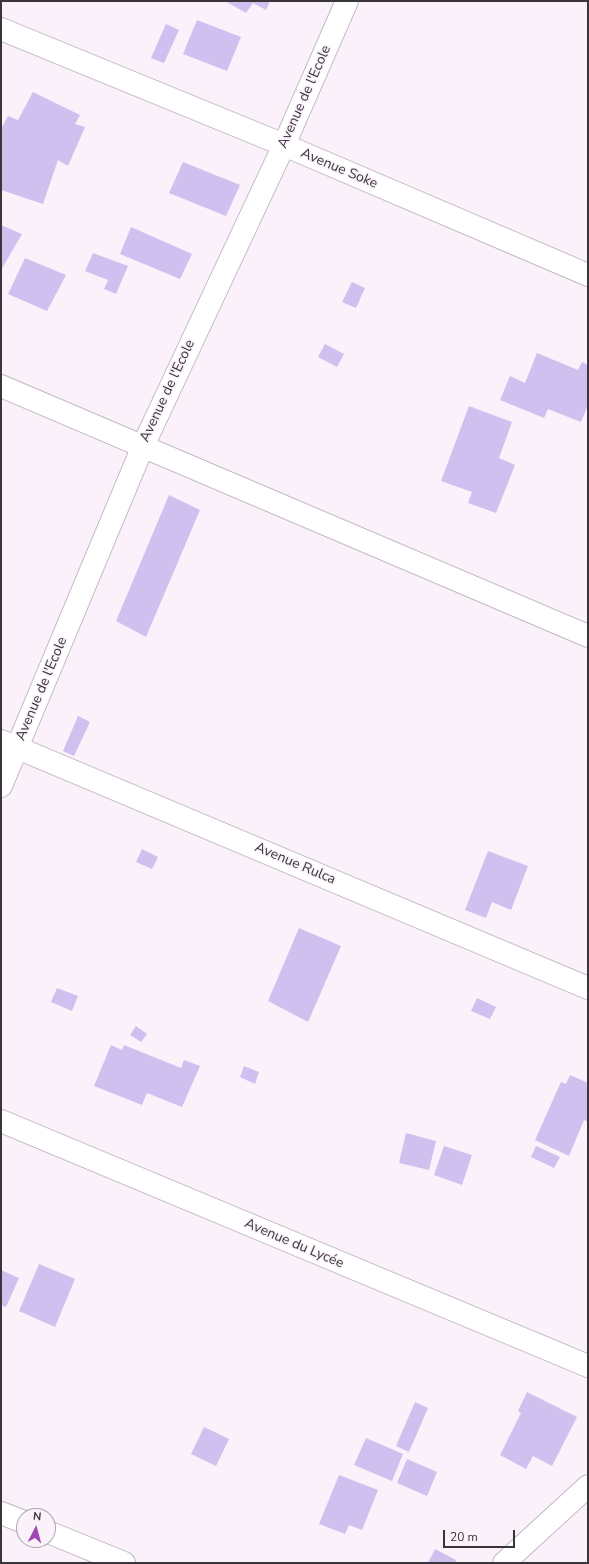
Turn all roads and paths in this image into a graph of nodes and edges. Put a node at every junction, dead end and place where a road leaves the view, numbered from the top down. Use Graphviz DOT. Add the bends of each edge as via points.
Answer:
graph roads {
  1 [pos="347,1"];
  2 [pos="1,29"];
  3 [pos="284,145"];
  4 [pos="588,275"];
  5 [pos="1,386"];
  6 [pos="143,446"];
  7 [pos="588,636"];
  8 [pos="9,744"];
  9 [pos="1,786"];
  10 [pos="588,988"];
  11 [pos="1,1121"];
  12 [pos="588,1366"];
  13 [pos="588,1486"];
  14 [pos="1,1513"];
  15 [pos="16,1519"];
  16 [pos="56,1535"];
  17 [pos="124,1563"];
  18 [pos="504,1563"];
  1 -- 3 [label="street, Avenue de l'Ecole"];
  2 -- 3 [label="street, Avenue Soke"];
  3 -- 4 [label="street, Avenue Soke"];
  3 -- 6 [label="street, Avenue de l'Ecole"];
  5 -- 6 [label="street"];
  6 -- 7 [label="street"];
  6 -- 8 [label="street, Avenue de l'Ecole"];
  8 -- 9 [label="street, Avenue de l'Ecole"];
  8 -- 10 [label="street, Avenue Rulca"];
  11 -- 12 [label="street, Avenue du Lycée"];
  13 -- 18 [label="street"];
  14 -- 15 [label="street"];
  16 -- 17 [label="street"];
}
